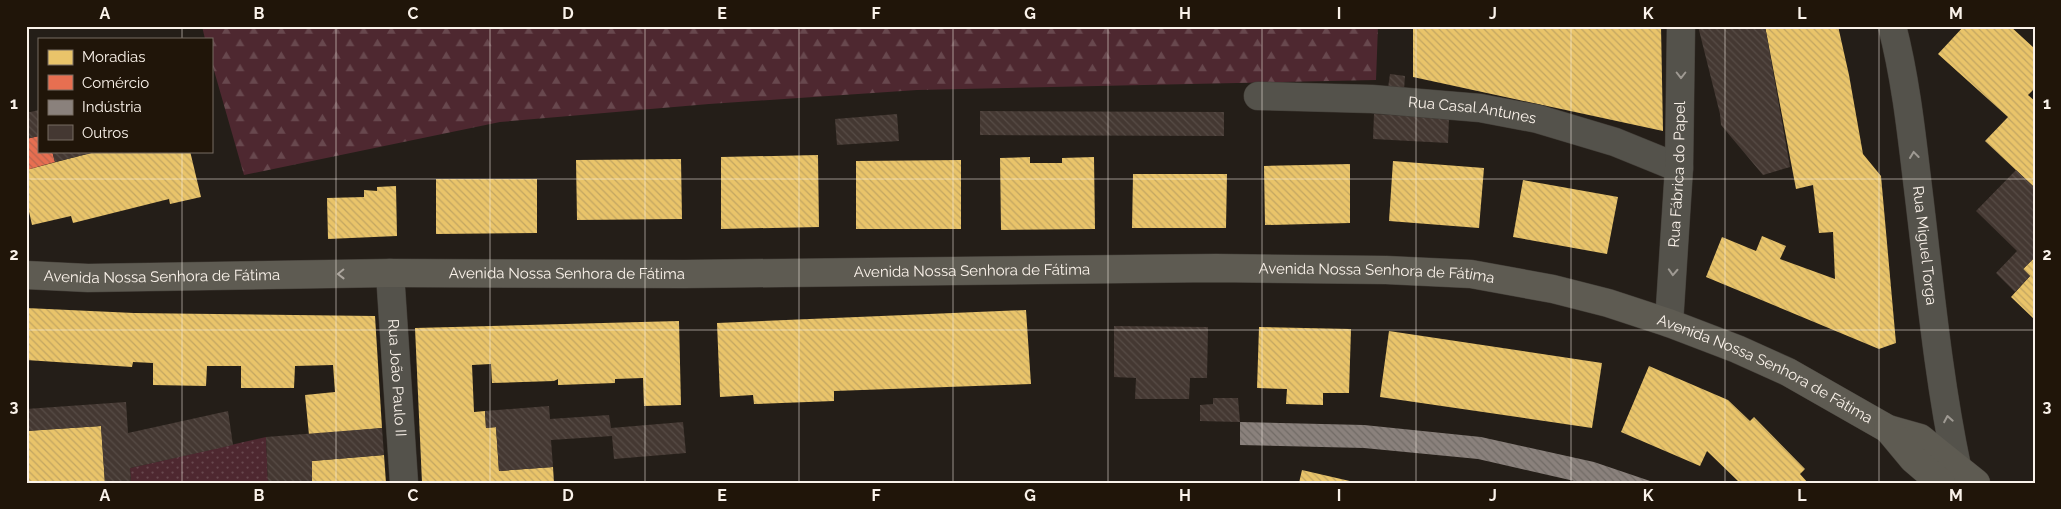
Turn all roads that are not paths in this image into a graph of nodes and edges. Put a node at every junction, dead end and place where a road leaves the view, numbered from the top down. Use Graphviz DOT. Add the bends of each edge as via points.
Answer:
graph roads {
  1 [pos="1681,26"];
  2 [pos="1892,26"];
  3 [pos="1258,96"];
  4 [pos="1679,168"];
  5 [pos="390,273"];
  6 [pos="26,275"];
  7 [pos="1669,323"];
  8 [pos="1958,477"];
  9 [pos="404,483"];
  1 -- 4 [label="street, Rua Fábrica do Papel, one-way"];
  8 -- 2 [label="street, Rua Miguel Torga, one-way" via="1931,308 1911,136"];
  3 -- 4 [label="street, Rua Casal Antunes" via="1372,99 1480,108 1538,119 1615,142"];
  4 -- 7 [label="street, Rua Fábrica do Papel, one-way"];
  5 -- 6 [label="main road, Avenida Nossa Senhora de Fátima, one-way" via="88,278"];
  5 -- 7 [label="main road, Avenida Nossa Senhora de Fátima" via="704,274 1216,268 1386,270 1471,274 1544,287"];
  5 -- 9 [label="street, Rua João Paulo II"];
  7 -- 8 [label="main road, Avenida Nossa Senhora de Fátima" via="1788,372 1888,429 1920,438"];
}
